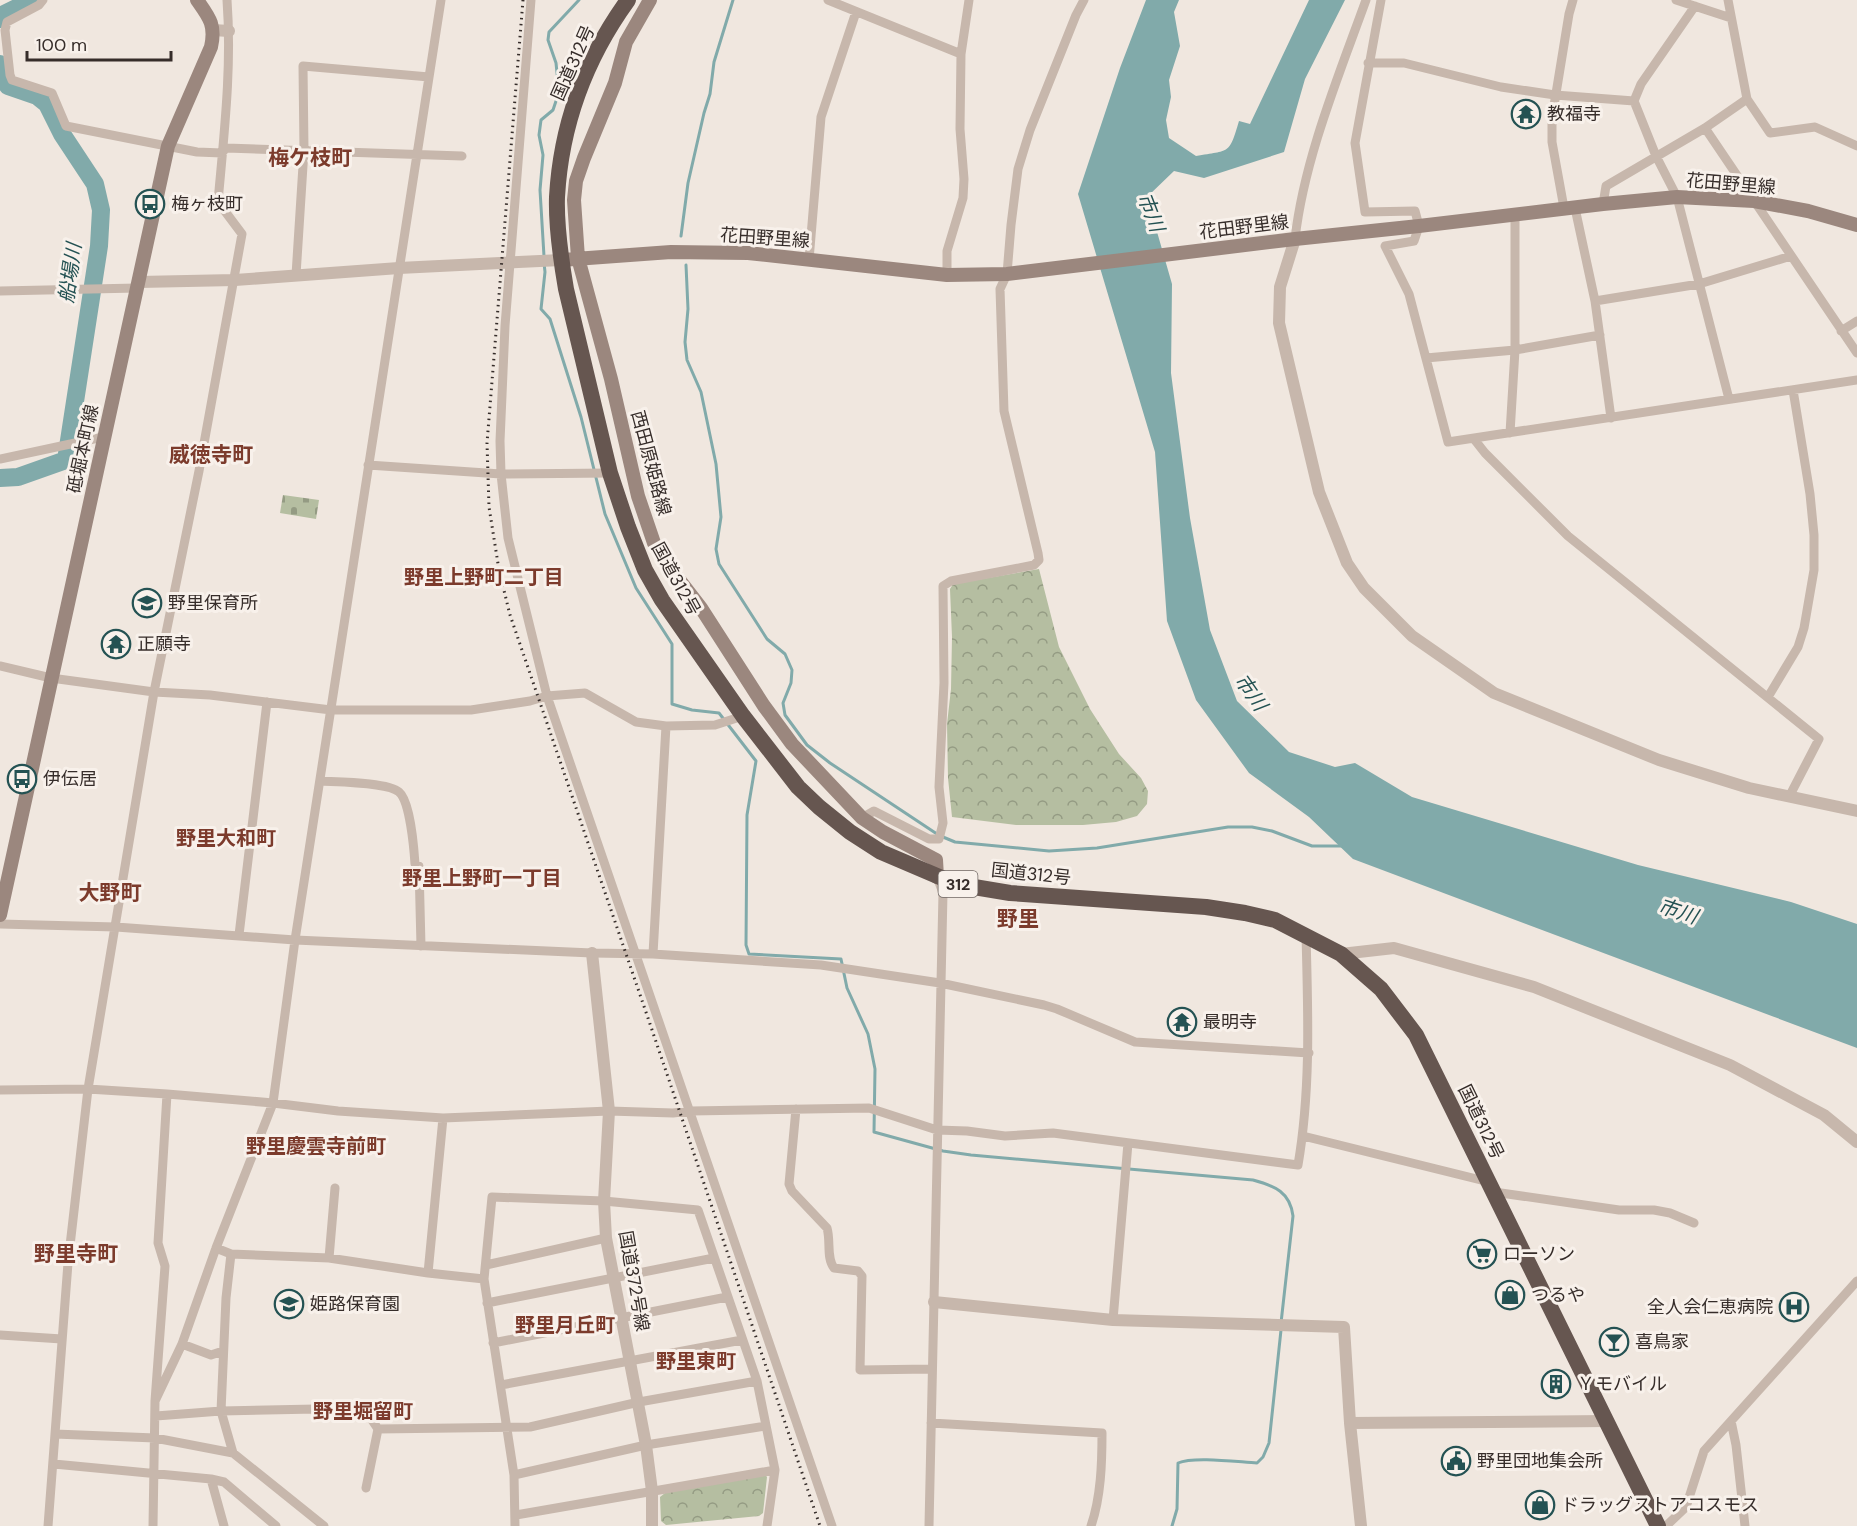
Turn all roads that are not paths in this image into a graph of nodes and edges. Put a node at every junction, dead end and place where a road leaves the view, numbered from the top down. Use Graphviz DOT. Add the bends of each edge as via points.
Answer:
graph roads {
  1 [pos="43,0"];
  2 [pos="197,0"];
  3 [pos="227,0"];
  4 [pos="441,0"];
  5 [pos="531,0"];
  6 [pos="628,0"];
  7 [pos="650,0"];
  8 [pos="828,0"];
  9 [pos="969,0"];
  10 [pos="1084,0"];
  11 [pos="1366,0"];
  12 [pos="1381,0"];
  13 [pos="1573,0"];
  14 [pos="1676,0"];
  15 [pos="1728,0"];
  16 [pos="1695,6"];
  17 [pos="856,12"];
  18 [pos="1731,18"];
  19 [pos="213,30"];
  20 [pos="229,31"];
  21 [pos="3,51"];
  22 [pos="961,54"];
  23 [pos="1368,63"];
  24 [pos="429,77"];
  25 [pos="1555,95"];
  26 [pos="1747,99"];
  27 [pos="1634,101"];
  28 [pos="1706,128"];
  29 [pos="168,146"];
  30 [pos="1857,146"];
  31 [pos="304,150"];
  32 [pos="222,153"];
  33 [pos="417,153"];
  34 [pos="462,156"];
  35 [pos="1656,156"];
  36 [pos="1677,197"];
  37 [pos="1754,201"];
  38 [pos="1603,204"];
  39 [pos="1570,208"];
  40 [pos="1515,215"];
  41 [pos="1857,225"];
  42 [pos="1419,226"];
  43 [pos="1289,239"];
  44 [pos="1791,256"];
  45 [pos="578,258"];
  46 [pos="561,260"];
  47 [pos="809,260"];
  48 [pos="511,262"];
  49 [pos="399,268"];
  50 [pos="947,274"];
  51 [pos="1012,274"];
  52 [pos="296,275"];
  53 [pos="235,280"];
  54 [pos="1700,284"];
  55 [pos="138,285"];
  56 [pos="0,291"];
  57 [pos="1595,301"];
  58 [pos="1857,321"];
  59 [pos="1841,331"];
  60 [pos="1600,335"];
  61 [pos="1515,350"];
  62 [pos="1857,353"];
  63 [pos="1426,358"];
  64 [pos="1857,380"];
  65 [pos="1793,390"];
  66 [pos="1728,399"];
  67 [pos="1611,418"];
  68 [pos="1510,433"];
  69 [pos="103,437"];
  70 [pos="1474,439"];
  71 [pos="0,459"];
  72 [pos="368,465"];
  73 [pos="501,474"];
  74 [pos="610,474"];
  75 [pos="0,666"];
  76 [pos="51,678"];
  77 [pos="154,692"];
  78 [pos="547,696"];
  79 [pos="1768,697"];
  80 [pos="267,702"];
  81 [pos="331,710"];
  82 [pos="743,716"];
  83 [pos="666,726"];
  84 [pos="320,781"];
  85 [pos="1790,797"];
  86 [pos="1857,811"];
  87 [pos="862,818"];
  88 [pos="937,877"];
  89 [pos="0,915"];
  90 [pos="0,924"];
  91 [pos="116,927"];
  92 [pos="239,935"];
  93 [pos="1306,935"];
  94 [pos="294,940"];
  95 [pos="421,946"];
  96 [pos="592,953"];
  97 [pos="635,953"];
  98 [pos="653,954"];
  99 [pos="1341,954"];
  100 [pos="939,983"];
  101 [pos="1309,1053"];
  102 [pos="88,1089"];
  103 [pos="0,1090"];
  104 [pos="167,1094"];
  105 [pos="273,1103"];
  106 [pos="796,1109"];
  107 [pos="691,1111"];
  108 [pos="609,1112"];
  109 [pos="443,1118"];
  110 [pos="937,1130"];
  111 [pos="1303,1136"];
  112 [pos="1857,1142"];
  113 [pos="1128,1143"];
  114 [pos="1492,1187"];
  115 [pos="335,1188"];
  116 [pos="604,1201"];
  117 [pos="1694,1224"];
  118 [pos="606,1238"];
  119 [pos="216,1248"];
  120 [pos="231,1254"];
  121 [pos="329,1258"];
  122 [pos="714,1258"];
  123 [pos="486,1265"];
  124 [pos="428,1273"];
  125 [pos="613,1278"];
  126 [pos="484,1279"];
  127 [pos="1857,1281"];
  128 [pos="727,1297"];
  129 [pos="487,1302"];
  130 [pos="934,1302"];
  131 [pos="622,1318"];
  132 [pos="1113,1320"];
  133 [pos="0,1335"];
  134 [pos="62,1339"];
  135 [pos="742,1340"];
  136 [pos="493,1343"];
  137 [pos="182,1344"];
  138 [pos="224,1351"];
  139 [pos="629,1360"];
  140 [pos="931,1369"];
  141 [pos="757,1381"];
  142 [pos="501,1385"];
  143 [pos="155,1401"];
  144 [pos="639,1402"];
  145 [pos="220,1411"];
  146 [pos="156,1416"];
  147 [pos="1607,1421"];
  148 [pos="1731,1421"];
  149 [pos="931,1423"];
  150 [pos="1350,1423"];
  151 [pos="766,1426"];
  152 [pos="506,1427"];
  153 [pos="378,1429"];
  154 [pos="55,1434"];
  155 [pos="155,1438"];
  156 [pos="646,1445"];
  157 [pos="233,1453"];
  158 [pos="54,1464"];
  159 [pos="775,1470"];
  160 [pos="153,1475"];
  161 [pos="514,1475"];
  162 [pos="211,1479"];
  163 [pos="366,1488"];
  164 [pos="652,1491"];
  165 [pos="260,1513"];
  166 [pos="516,1515"];
  167 [pos="48,1526"];
  168 [pos="153,1526"];
  169 [pos="224,1526"];
  170 [pos="264,1526"];
  171 [pos="276,1526"];
  172 [pos="324,1526"];
  173 [pos="515,1526"];
  174 [pos="652,1526"];
  175 [pos="767,1526"];
  176 [pos="832,1526"];
  177 [pos="929,1526"];
  178 [pos="1091,1526"];
  179 [pos="1361,1526"];
  180 [pos="1658,1526"];
  181 [pos="1666,1526"];
  182 [pos="1745,1526"];
  1 -- 21 [label="street" via="7,22"];
  2 -- 19 [label="main road"];
  3 -- 20 [label="street"];
  4 -- 24 [label="street"];
  5 -- 48 [label="street"];
  6 -- 46 [label="highway, 国道312号 / 312" via="594,54 575,99 557,198"];
  7 -- 45 [label="main road, 西田原姫路線" via="626,42 615,82 576,181"];
  8 -- 17 [label="street"];
  9 -- 22 [label="street"];
  10 -- 51 [label="street" via="1030,130 1018,169 1011,225"];
  11 -- 43 [label="street" via="1323,121"];
  12 -- 23 [label="street"];
  13 -- 25 [label="street"];
  14 -- 16 [label="street"];
  15 -- 18 [label="street"];
  16 -- 18 [label="street"];
  16 -- 27 [label="street" via="1641,84"];
  17 -- 22 [label="street"];
  17 -- 47 [label="street" via="821,117"];
  18 -- 26 [label="street"];
  19 -- 20 [label="street"];
  19 -- 29 [label="main road, 砥堀本町線" via="211,47"];
  20 -- 32 [label="street"];
  21 -- 29 [label="street" via="12,80 52,93 66,126"];
  22 -- 50 [label="street" via="963,198 948,251"];
  23 -- 25 [label="street" via="1404,63 1501,87"];
  23 -- 42 [label="street" via="1355,143 1365,212 1415,211"];
  24 -- 31 [label="street" via="303,66"];
  24 -- 33 [label="street"];
  25 -- 27 [label="street"];
  25 -- 39 [label="street" via="1552,142"];
  26 -- 28 [label="street"];
  26 -- 30 [label="street" via="1770,133 1815,127"];
  27 -- 35 [label="street"];
  28 -- 35 [label="street"];
  28 -- 37 [label="street"];
  29 -- 32 [label="street"];
  29 -- 55 [label="main road, 砥堀本町線"];
  31 -- 32 [label="street" via="226,148"];
  31 -- 33 [label="street"];
  31 -- 52 [label="street"];
  32 -- 53 [label="street" via="218,202 242,234"];
  33 -- 34 [label="street"];
  33 -- 49 [label="street"];
  35 -- 36 [label="street"];
  35 -- 38 [label="street" via="1606,186"];
  36 -- 37 [label="main road, 花田野里線"];
  36 -- 38 [label="main road, 花田野里線"];
  36 -- 54 [label="street"];
  37 -- 41 [label="main road, 花田野里線"];
  37 -- 44 [label="street"];
  38 -- 39 [label="main road, 花田野里線"];
  39 -- 40 [label="main road, 花田野里線"];
  39 -- 57 [label="street"];
  40 -- 42 [label="main road, 花田野里線"];
  40 -- 61 [label="street"];
  42 -- 43 [label="main road, 花田野里線"];
  42 -- 63 [label="street" via="1414,241 1385,246 1409,294"];
  43 -- 51 [label="main road, 花田野里線"];
  43 -- 85 [label="street" via="1280,287 1279,323 1319,492 1347,563 1364,588 1412,636 1494,693 1659,760"];
  44 -- 54 [label="street"];
  44 -- 59 [label="street"];
  45 -- 46 [label="main road, 花田野里線"];
  45 -- 47 [label="main road, 花田野里線" via="670,252 748,253"];
  45 -- 87 [label="main road, 西田原姫路線" via="638,496 654,543 792,744"];
  46 -- 48 [label="street"];
  46 -- 74 [label="highway, 国道312号 / 312"];
  47 -- 50 [label="main road, 花田野里線"];
  48 -- 49 [label="street"];
  48 -- 73 [label="street" via="503,366"];
  49 -- 52 [label="street"];
  49 -- 72 [label="street"];
  50 -- 51 [label="main road, 花田野里線"];
  51 -- 87 [label="street" via="1000,289 1004,411 1039,560 1034,565 951,580 943,586 939,787 943,823 939,840 929,839 874,811"];
  52 -- 53 [label="street"];
  53 -- 55 [label="street"];
  53 -- 77 [label="street"];
  54 -- 57 [label="street"];
  54 -- 66 [label="street"];
  55 -- 56 [label="street"];
  55 -- 69 [label="main road, 砥堀本町線"];
  57 -- 60 [label="street"];
  58 -- 59 [label="street"];
  59 -- 62 [label="street"];
  60 -- 61 [label="street"];
  60 -- 67 [label="street"];
  61 -- 63 [label="street"];
  61 -- 68 [label="street"];
  63 -- 70 [label="street" via="1448,442"];
  64 -- 65 [label="street"];
  65 -- 66 [label="street"];
  65 -- 79 [label="street" via="1810,494 1814,570 1798,647"];
  66 -- 67 [label="street"];
  67 -- 68 [label="street"];
  68 -- 70 [label="street"];
  69 -- 71 [label="street"];
  69 -- 76 [label="main road, 砥堀本町線"];
  70 -- 79 [label="street" via="1568,536"];
  72 -- 73 [label="street"];
  72 -- 81 [label="street"];
  73 -- 74 [label="street"];
  73 -- 78 [label="street" via="508,538"];
  74 -- 82 [label="highway, 国道312号 / 312" via="645,570"];
  75 -- 76 [label="street"];
  76 -- 77 [label="street"];
  76 -- 89 [label="main road, 砥堀本町線"];
  77 -- 80 [label="street"];
  77 -- 91 [label="street"];
  78 -- 81 [label="street" via="471,710"];
  78 -- 83 [label="street" via="585,693 636,722"];
  78 -- 97 [label="street"];
  79 -- 85 [label="street" via="1819,740"];
  80 -- 81 [label="street"];
  80 -- 92 [label="street"];
  81 -- 84 [label="street"];
  82 -- 83 [label="street" via="715,725"];
  82 -- 88 [label="highway, 国道312号 / 312" via="798,787 819,807 881,852"];
  83 -- 98 [label="street"];
  84 -- 94 [label="street"];
  84 -- 95 [label="street" via="375,785 401,792 415,864 419,866"];
  85 -- 86 [label="street"];
  87 -- 88 [label="main road, 西田原姫路線" via="936,860"];
  88 -- 93 [label="highway, 国道312号 / 312" via="1010,893 1245,913 1275,920"];
  88 -- 100 [label="street" via="943,892"];
  90 -- 91 [label="street"];
  91 -- 92 [label="street"];
  91 -- 102 [label="street"];
  92 -- 94 [label="street"];
  93 -- 99 [label="highway, 国道312号 / 312"];
  93 -- 101 [label="street"];
  94 -- 95 [label="street"];
  94 -- 105 [label="street"];
  95 -- 96 [label="street"];
  96 -- 97 [label="street"];
  96 -- 108 [label="street, 国道372号線"];
  97 -- 98 [label="street"];
  97 -- 107 [label="street"];
  98 -- 100 [label="street" via="821,965"];
  99 -- 112 [label="street" via="1394,948 1534,987 1730,1065 1824,1115"];
  99 -- 114 [label="highway, 国道312号 / 312" via="1381,989 1416,1035"];
  100 -- 101 [label="street" via="1057,1009 1135,1042"];
  100 -- 110 [label="street"];
  101 -- 111 [label="street"];
  102 -- 103 [label="street"];
  102 -- 104 [label="street"];
  102 -- 134 [label="street"];
  104 -- 105 [label="street"];
  104 -- 143 [label="street" via="158,1243 165,1266"];
  105 -- 109 [label="street"];
  105 -- 119 [label="street"];
  106 -- 107 [label="street"];
  106 -- 110 [label="street" via="869,1107"];
  106 -- 140 [label="street" via="789,1184 827,1228 834,1268 858,1271 862,1276 860,1370"];
  107 -- 108 [label="street"];
  107 -- 176 [label="street"];
  108 -- 109 [label="street"];
  108 -- 116 [label="street, 国道372号線"];
  109 -- 124 [label="street"];
  110 -- 113 [label="street" via="1005,1136 1053,1133"];
  110 -- 130 [label="street"];
  111 -- 113 [label="street" via="1298,1165"];
  111 -- 114 [label="street"];
  113 -- 132 [label="street"];
  114 -- 117 [label="street" via="1619,1210 1654,1210"];
  114 -- 147 [label="highway, 国道312号 / 312"];
  115 -- 121 [label="street"];
  116 -- 118 [label="street, 国道372号線"];
  116 -- 122 [label="street" via="698,1210"];
  116 -- 123 [label="street" via="492,1197"];
  118 -- 123 [label="street"];
  118 -- 125 [label="street, 国道372号線"];
  119 -- 120 [label="street"];
  119 -- 137 [label="street"];
  120 -- 121 [label="street"];
  120 -- 138 [label="street"];
  121 -- 124 [label="street"];
  122 -- 125 [label="street"];
  122 -- 128 [label="street"];
  123 -- 126 [label="street"];
  124 -- 126 [label="street"];
  125 -- 129 [label="street"];
  125 -- 131 [label="street, 国道372号線"];
  126 -- 129 [label="street"];
  127 -- 148 [label="street"];
  128 -- 131 [label="street"];
  128 -- 135 [label="street"];
  129 -- 136 [label="street"];
  130 -- 132 [label="street"];
  130 -- 140 [label="street"];
  131 -- 136 [label="street"];
  131 -- 139 [label="street, 国道372号線"];
  132 -- 150 [label="street" via="1344,1327"];
  133 -- 134 [label="street"];
  134 -- 154 [label="street"];
  135 -- 139 [label="street"];
  135 -- 141 [label="street"];
  136 -- 142 [label="street"];
  137 -- 138 [label="street" via="211,1354"];
  137 -- 143 [label="street"];
  138 -- 145 [label="street"];
  139 -- 142 [label="street"];
  139 -- 144 [label="street, 国道372号線"];
  140 -- 149 [label="street"];
  141 -- 144 [label="street"];
  141 -- 151 [label="street"];
  142 -- 152 [label="street"];
  143 -- 146 [label="street"];
  144 -- 152 [label="street" via="530,1427"];
  144 -- 156 [label="street, 国道372号線"];
  145 -- 146 [label="street"];
  145 -- 153 [label="street" via="316,1409 370,1417"];
  145 -- 157 [label="street"];
  146 -- 155 [label="street"];
  147 -- 150 [label="street"];
  147 -- 180 [label="highway, 国道312号 / 312"];
  148 -- 181 [label="street" via="1704,1451 1686,1507"];
  148 -- 182 [label="street"];
  149 -- 177 [label="street"];
  149 -- 178 [label="street" via="1102,1433 1102,1461"];
  150 -- 179 [label="street"];
  151 -- 156 [label="street"];
  151 -- 159 [label="street"];
  152 -- 153 [label="street"];
  152 -- 161 [label="street"];
  153 -- 163 [label="street"];
  154 -- 155 [label="street"];
  154 -- 158 [label="street"];
  155 -- 157 [label="street"];
  155 -- 160 [label="street"];
  156 -- 161 [label="street"];
  156 -- 164 [label="street, 国道372号線"];
  157 -- 172 [label="street"];
  158 -- 160 [label="street"];
  158 -- 167 [label="street"];
  159 -- 164 [label="street"];
  159 -- 175 [label="street"];
  160 -- 162 [label="street"];
  160 -- 168 [label="street"];
  161 -- 166 [label="street"];
  162 -- 165 [label="street" via="224,1482"];
  162 -- 169 [label="street"];
  164 -- 166 [label="street"];
  164 -- 174 [label="street, 国道372号線"];
  165 -- 170 [label="street"];
  165 -- 171 [label="street"];
  166 -- 173 [label="street"];
}
